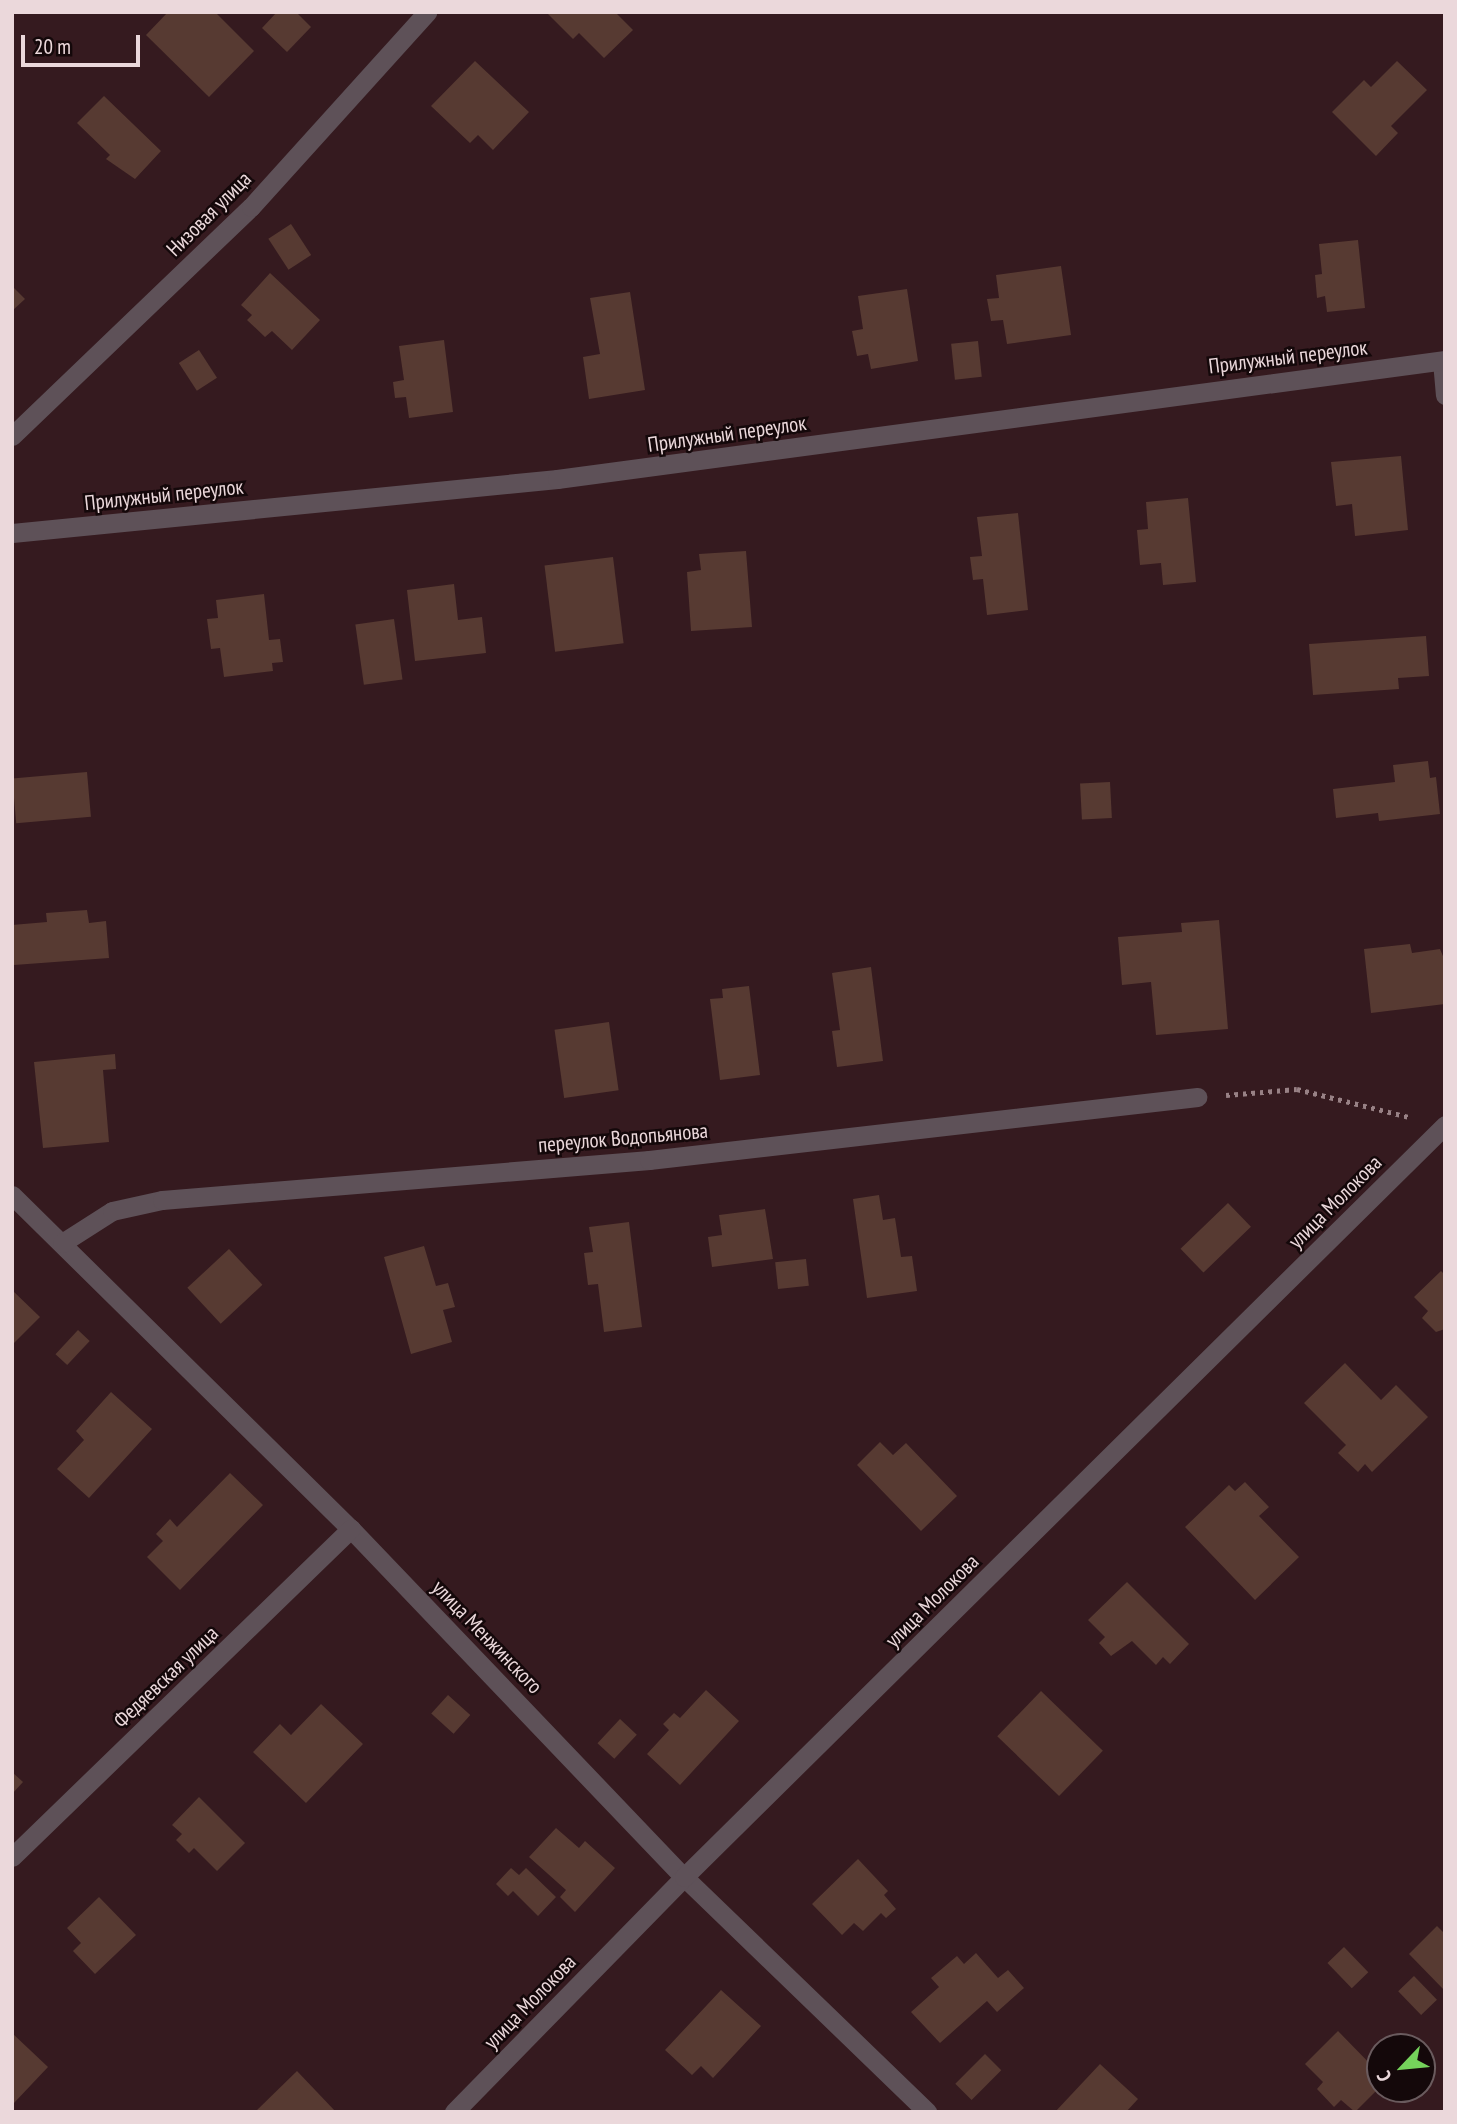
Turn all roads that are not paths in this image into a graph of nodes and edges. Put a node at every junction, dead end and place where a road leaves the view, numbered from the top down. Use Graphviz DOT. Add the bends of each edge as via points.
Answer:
graph roads {
  1 [pos="427,12"];
  2 [pos="1443,360"];
  3 [pos="1445,395"];
  4 [pos="12,436"];
  5 [pos="12,533"];
  6 [pos="1197,1097"];
  7 [pos="1443,1127"];
  8 [pos="13,1196"];
  9 [pos="62,1243"];
  10 [pos="351,1529"];
  11 [pos="12,1857"];
  12 [pos="684,1877"];
  13 [pos="454,2112"];
  14 [pos="927,2112"];
  1 -- 4 [label="street, Низовая улица" via="251,206"];
  2 -- 3 [label="street"];
  2 -- 5 [label="street, Прилужный переулок" via="556,479"];
  6 -- 9 [label="street, переулок Водопьянова" via="649,1160 162,1200 112,1211"];
  7 -- 12 [label="street, улица Молокова"];
  8 -- 9 [label="street, улица Менжинского"];
  9 -- 10 [label="street, улица Менжинского"];
  10 -- 11 [label="street, Федяевская улица"];
  10 -- 12 [label="street, улица Менжинского"];
  12 -- 13 [label="street, улица Молокова"];
  12 -- 14 [label="street, улица Менжинского"];
}
